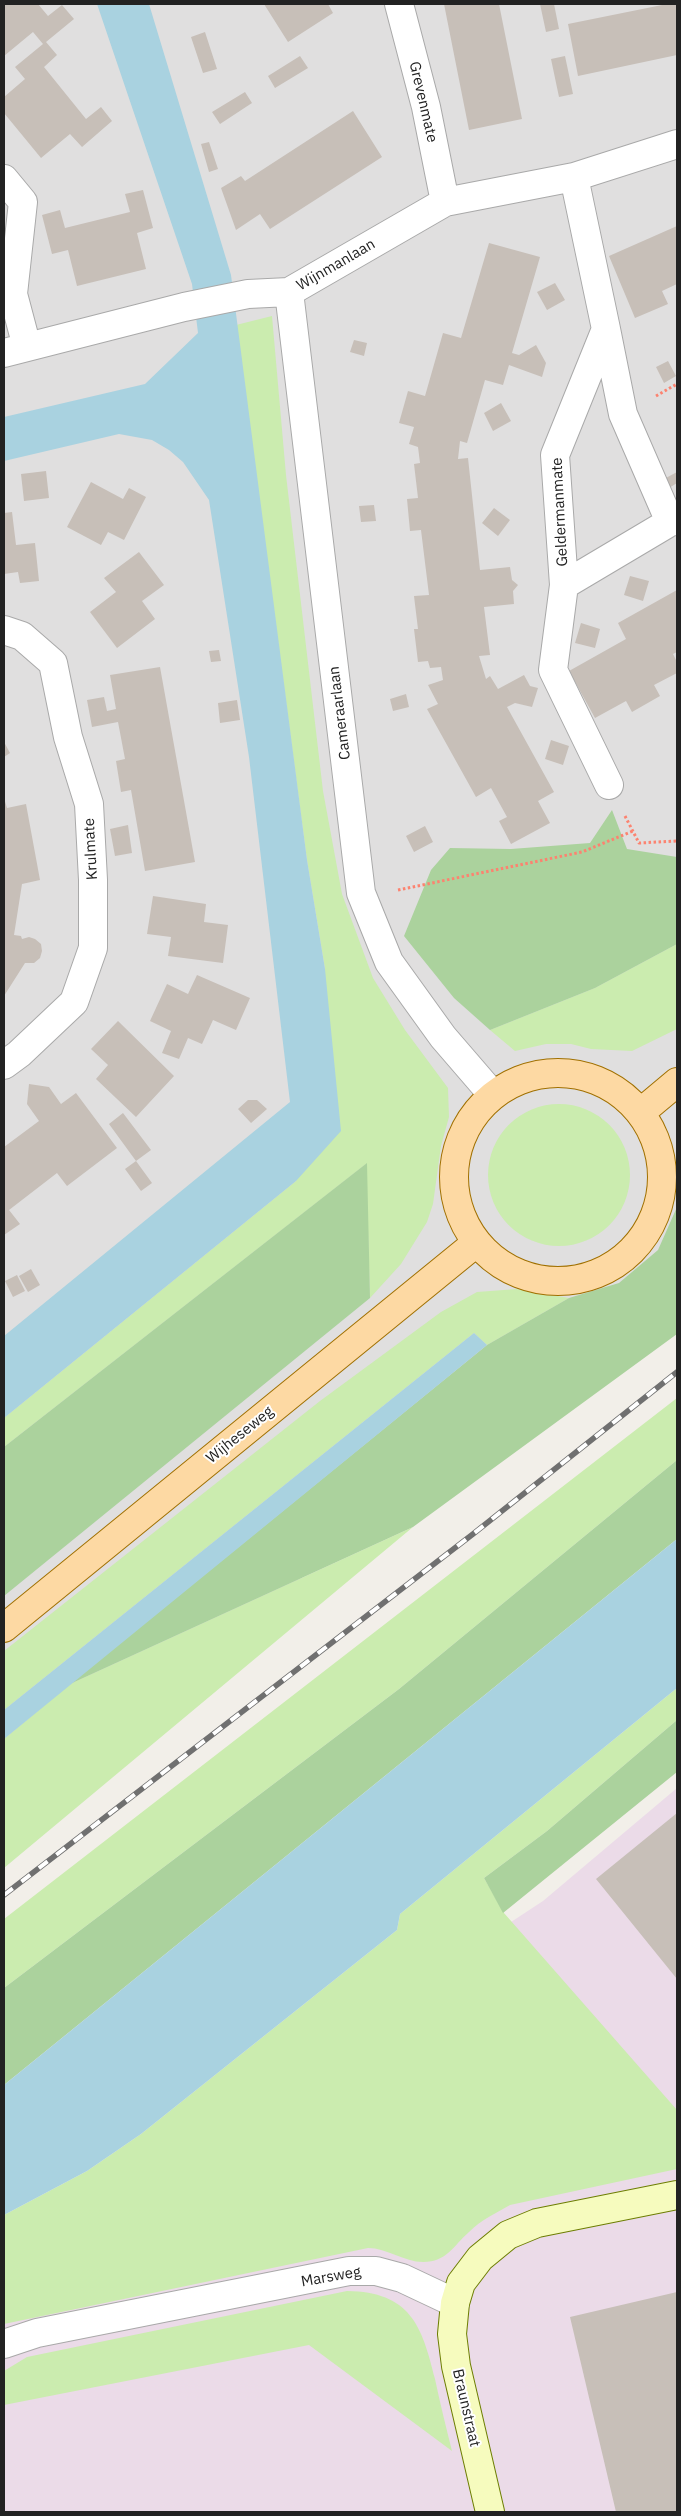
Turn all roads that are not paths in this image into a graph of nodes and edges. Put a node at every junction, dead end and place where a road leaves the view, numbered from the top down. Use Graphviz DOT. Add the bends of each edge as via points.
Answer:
graph roads {
  1 [pos="399,4"];
  2 [pos="677,144"];
  3 [pos="574,177"];
  4 [pos="4,179"];
  5 [pos="445,202"];
  6 [pos="289,292"];
  7 [pos="606,329"];
  8 [pos="15,350"];
  9 [pos="674,522"];
  10 [pos="564,585"];
  11 [pos="4,630"];
  12 [pos="609,785"];
  13 [pos="4,1065"];
  14 [pos="677,1082"];
  15 [pos="492,1095"];
  16 [pos="640,1113"];
  17 [pos="476,1243"];
  18 [pos="4,1628"];
  19 [pos="677,2196"];
  20 [pos="455,2303"];
  21 [pos="4,2344"];
  22 [pos="490,2512"];
  1 -- 5 [label="street, Grevenmate" via="426,108"];
  2 -- 3 [label="street, Wijnmanlaan"];
  3 -- 5 [label="street, Wijnmanlaan"];
  3 -- 7 [label="street, Geldermanmate"];
  4 -- 8 [label="street" via="23,202 13,294"];
  5 -- 6 [label="street, Wijnmanlaan"];
  6 -- 8 [label="street, Wijnmanlaan" via="248,294 184,307"];
  6 -- 15 [label="street, Cameraarlaan" via="361,893 389,962"];
  7 -- 9 [label="street, Geldermanmate" via="623,414"];
  7 -- 10 [label="street, Geldermanmate" via="555,454"];
  9 -- 10 [label="street, Geldermanmate"];
  10 -- 12 [label="street, Geldermanmate" via="553,670"];
  11 -- 13 [label="street, Krulmate" via="22,636 53,663 68,737 89,804 93,880 93,948 74,1002"];
  14 -- 16 [label="main road"];
  15 -- 16 [label="main road" via="521,1078 553,1072 586,1076 616,1090"];
  15 -- 17 [label="main road" via="466,1126 453,1165 457,1206"];
  16 -- 17 [label="main road" via="657,1145 662,1181 654,1216 636,1246 614,1264 573,1281 537,1280 503,1267"];
  17 -- 18 [label="main road, Wijheseweg"];
  19 -- 20 [label="street" via="537,2222 508,2235 480,2258 461,2283"];
  20 -- 21 [label="street, Marsweg" via="402,2278 376,2271 349,2271 37,2333"];
  20 -- 22 [label="street, Braunstraat" via="452,2334 456,2366"];
}
